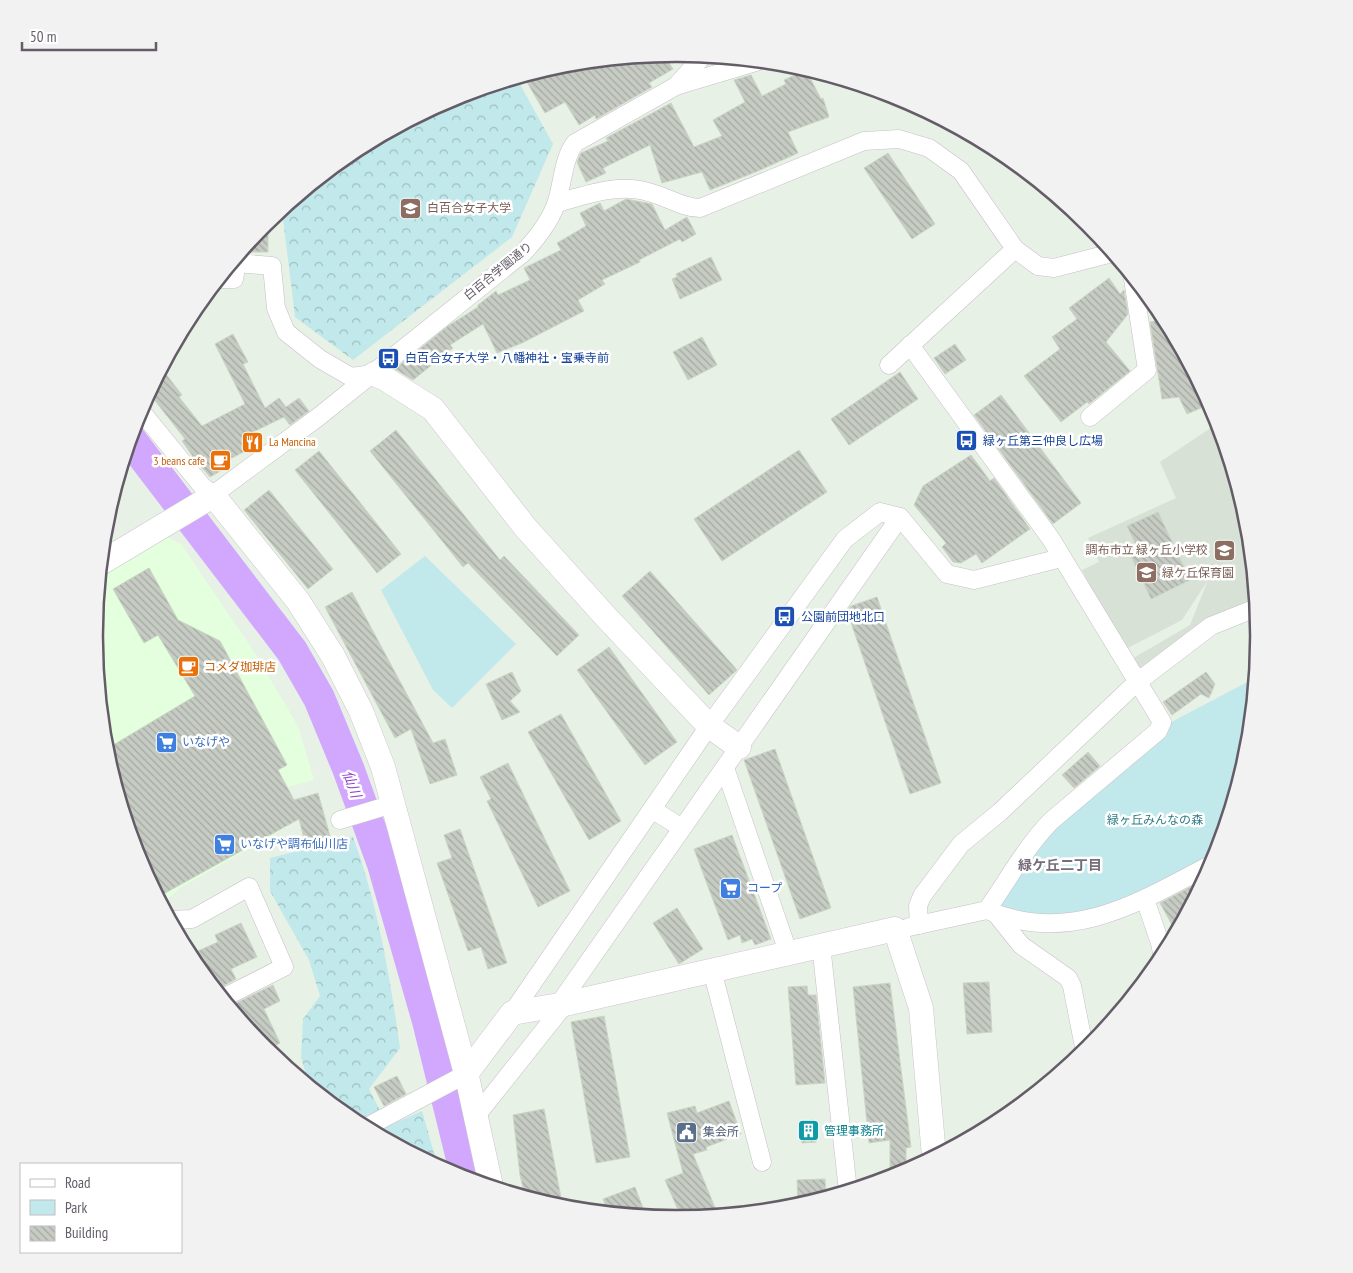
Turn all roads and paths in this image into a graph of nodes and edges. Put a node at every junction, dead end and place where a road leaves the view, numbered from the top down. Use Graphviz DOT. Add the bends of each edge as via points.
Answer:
graph roads {
  1 [pos="697,63"];
  2 [pos="742,66"];
  3 [pos="676,86"];
  4 [pos="557,203"];
  5 [pos="1015,249"];
  6 [pos="1105,255"];
  7 [pos="242,262"];
  8 [pos="236,269"];
  9 [pos="228,279"];
  10 [pos="1135,291"];
  11 [pos="910,345"];
  12 [pos="889,365"];
  13 [pos="374,374"];
  14 [pos="146,417"];
  15 [pos="1090,417"];
  16 [pos="210,497"];
  17 [pos="900,517"];
  18 [pos="1061,558"];
  19 [pos="108,559"];
  20 [pos="1249,611"];
  21 [pos="1136,683"];
  22 [pos="709,726"];
  23 [pos="739,747"];
  24 [pos="724,768"];
  25 [pos="386,807"];
  26 [pos="653,810"];
  27 [pos="340,820"];
  28 [pos="682,828"];
  29 [pos="1200,870"];
  30 [pos="1145,899"];
  31 [pos="992,913"];
  32 [pos="177,920"];
  33 [pos="919,925"];
  34 [pos="895,929"];
  35 [pos="821,945"];
  36 [pos="1160,945"];
  37 [pos="788,952"];
  38 [pos="712,970"];
  39 [pos="229,995"];
  40 [pos="565,1004"];
  41 [pos="512,1013"];
  42 [pos="1083,1041"];
  43 [pos="460,1078"];
  44 [pos="476,1116"];
  45 [pos="373,1124"];
  46 [pos="933,1149"];
  47 [pos="762,1162"];
  48 [pos="490,1179"];
  49 [pos="847,1184"];
  1 -- 3 [label="street, 白百合学園通り"];
  2 -- 3 [label="street"];
  3 -- 4 [label="street, 白百合学園通り" via="575,143 569,150"];
  4 -- 5 [label="street" via="625,188 647,191 682,205 700,208 864,141 899,139 929,148 961,171"];
  4 -- 13 [label="street, 白百合学園通り" via="538,237 523,253"];
  5 -- 6 [label="street" via="1038,266 1054,268"];
  5 -- 11 [label="street"];
  7 -- 13 [label="street" via="272,266 276,308 286,332 320,359 351,376"];
  8 -- 9 [label="street" via="234,279"];
  10 -- 15 [label="street" via="1148,370"];
  11 -- 12 [label="street"];
  11 -- 18 [label="street" via="1052,539"];
  13 -- 16 [label="street, 白百合学園通り"];
  13 -- 22 [label="street" via="433,410 525,527"];
  14 -- 16 [label="street"];
  16 -- 19 [label="street"];
  16 -- 25 [label="street" via="298,601 333,656 361,711 383,767"];
  17 -- 18 [label="street" via="947,574 974,580"];
  17 -- 22 [label="street" via="880,512 845,539"];
  17 -- 23 [label="street"];
  18 -- 21 [label="street"];
  20 -- 21 [label="street" via="1212,626"];
  21 -- 31 [label="street" via="1162,722 1158,731 1051,821 1027,848"];
  21 -- 33 [label="street" via="1000,812 961,844 922,896 918,906"];
  22 -- 23 [label="street"];
  22 -- 26 [label="street"];
  23 -- 24 [label="street"];
  24 -- 28 [label="street"];
  24 -- 37 [label="street"];
  25 -- 27 [label="street"];
  25 -- 43 [label="street"];
  26 -- 28 [label="street"];
  26 -- 41 [label="street"];
  28 -- 40 [label="street" via="564,997"];
  29 -- 30 [label="street"];
  30 -- 31 [label="street" via="1102,917 1062,924 1033,923"];
  30 -- 36 [label="street"];
  31 -- 33 [label="street"];
  31 -- 42 [label="street" via="1021,945 1068,978"];
  32 -- 39 [label="street" via="192,919 249,886 284,967"];
  33 -- 34 [label="street"];
  34 -- 35 [label="street"];
  34 -- 46 [label="street" via="921,1008"];
  35 -- 37 [label="street"];
  35 -- 49 [label="street"];
  37 -- 38 [label="street"];
  38 -- 40 [label="street"];
  38 -- 47 [label="street"];
  40 -- 41 [label="street"];
  40 -- 44 [label="street"];
  41 -- 43 [label="street"];
  43 -- 44 [label="street"];
  43 -- 45 [label="street"];
  44 -- 48 [label="street"];
}
